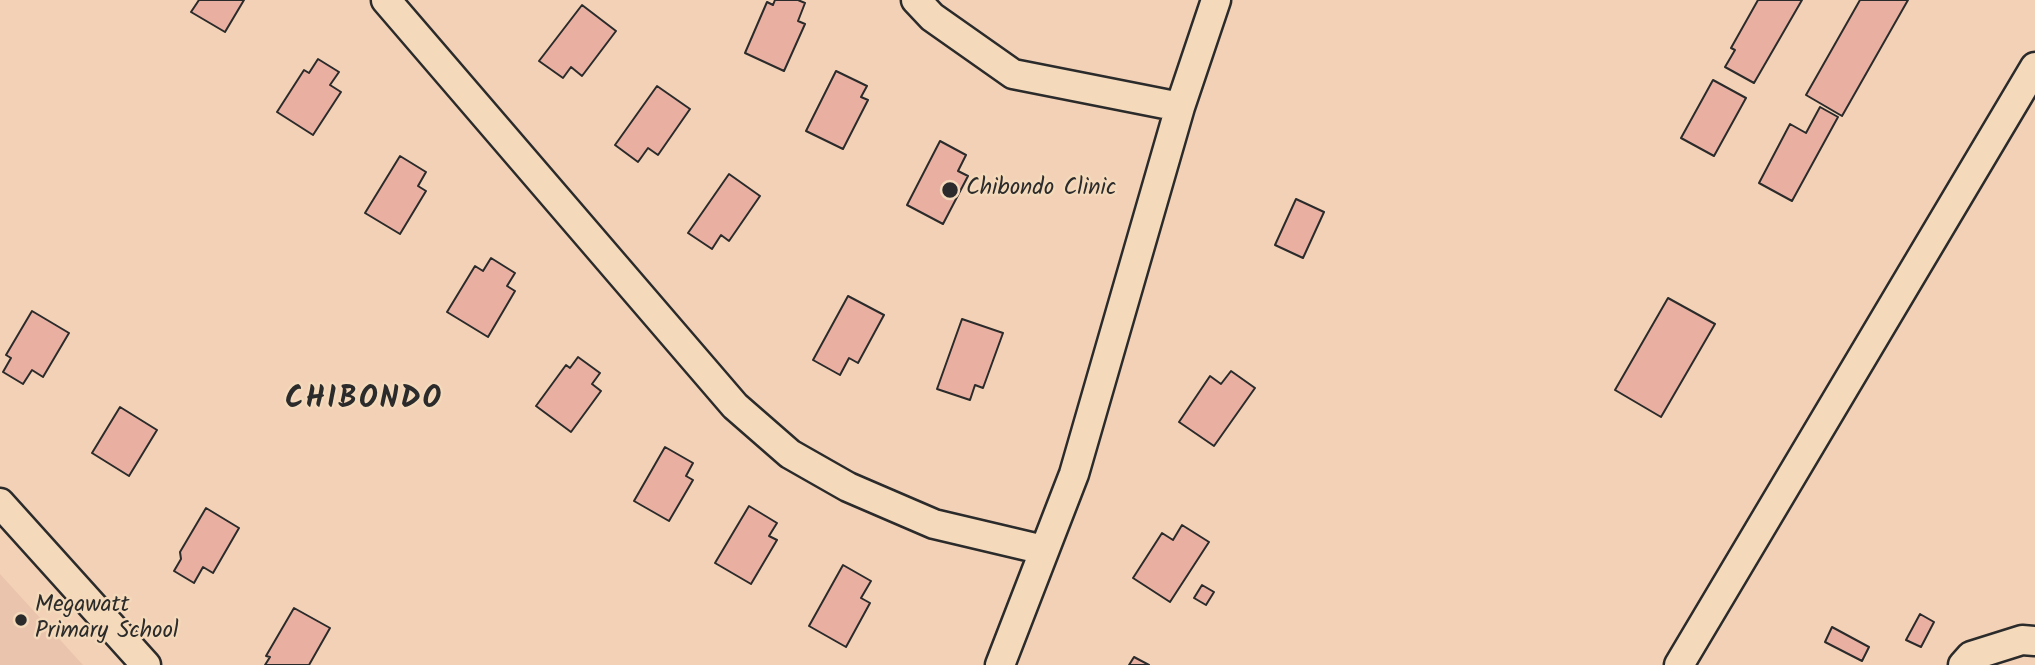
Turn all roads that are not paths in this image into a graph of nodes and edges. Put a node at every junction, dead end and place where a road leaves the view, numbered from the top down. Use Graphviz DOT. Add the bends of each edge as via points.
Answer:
graph roads {
  1 [pos="386,0"];
  2 [pos="916,0"];
  3 [pos="1216,0"];
  4 [pos="2035,67"];
  5 [pos="1180,107"];
  6 [pos="0,503"];
  7 [pos="1044,550"];
  8 [pos="2035,640"];
  9 [pos="146,665"];
  10 [pos="1000,665"];
  11 [pos="1679,665"];
  12 [pos="1963,665"];
  1 -- 7 [label="street" via="735,406 790,454 848,487 934,524"];
  2 -- 5 [label="street" via="932,17 1013,74"];
  3 -- 5 [label="street"];
  4 -- 11 [label="street"];
  5 -- 7 [label="street" via="1074,474"];
  6 -- 9 [label="street"];
  7 -- 10 [label="street"];
  8 -- 12 [label="street" via="1971,656"];
}
